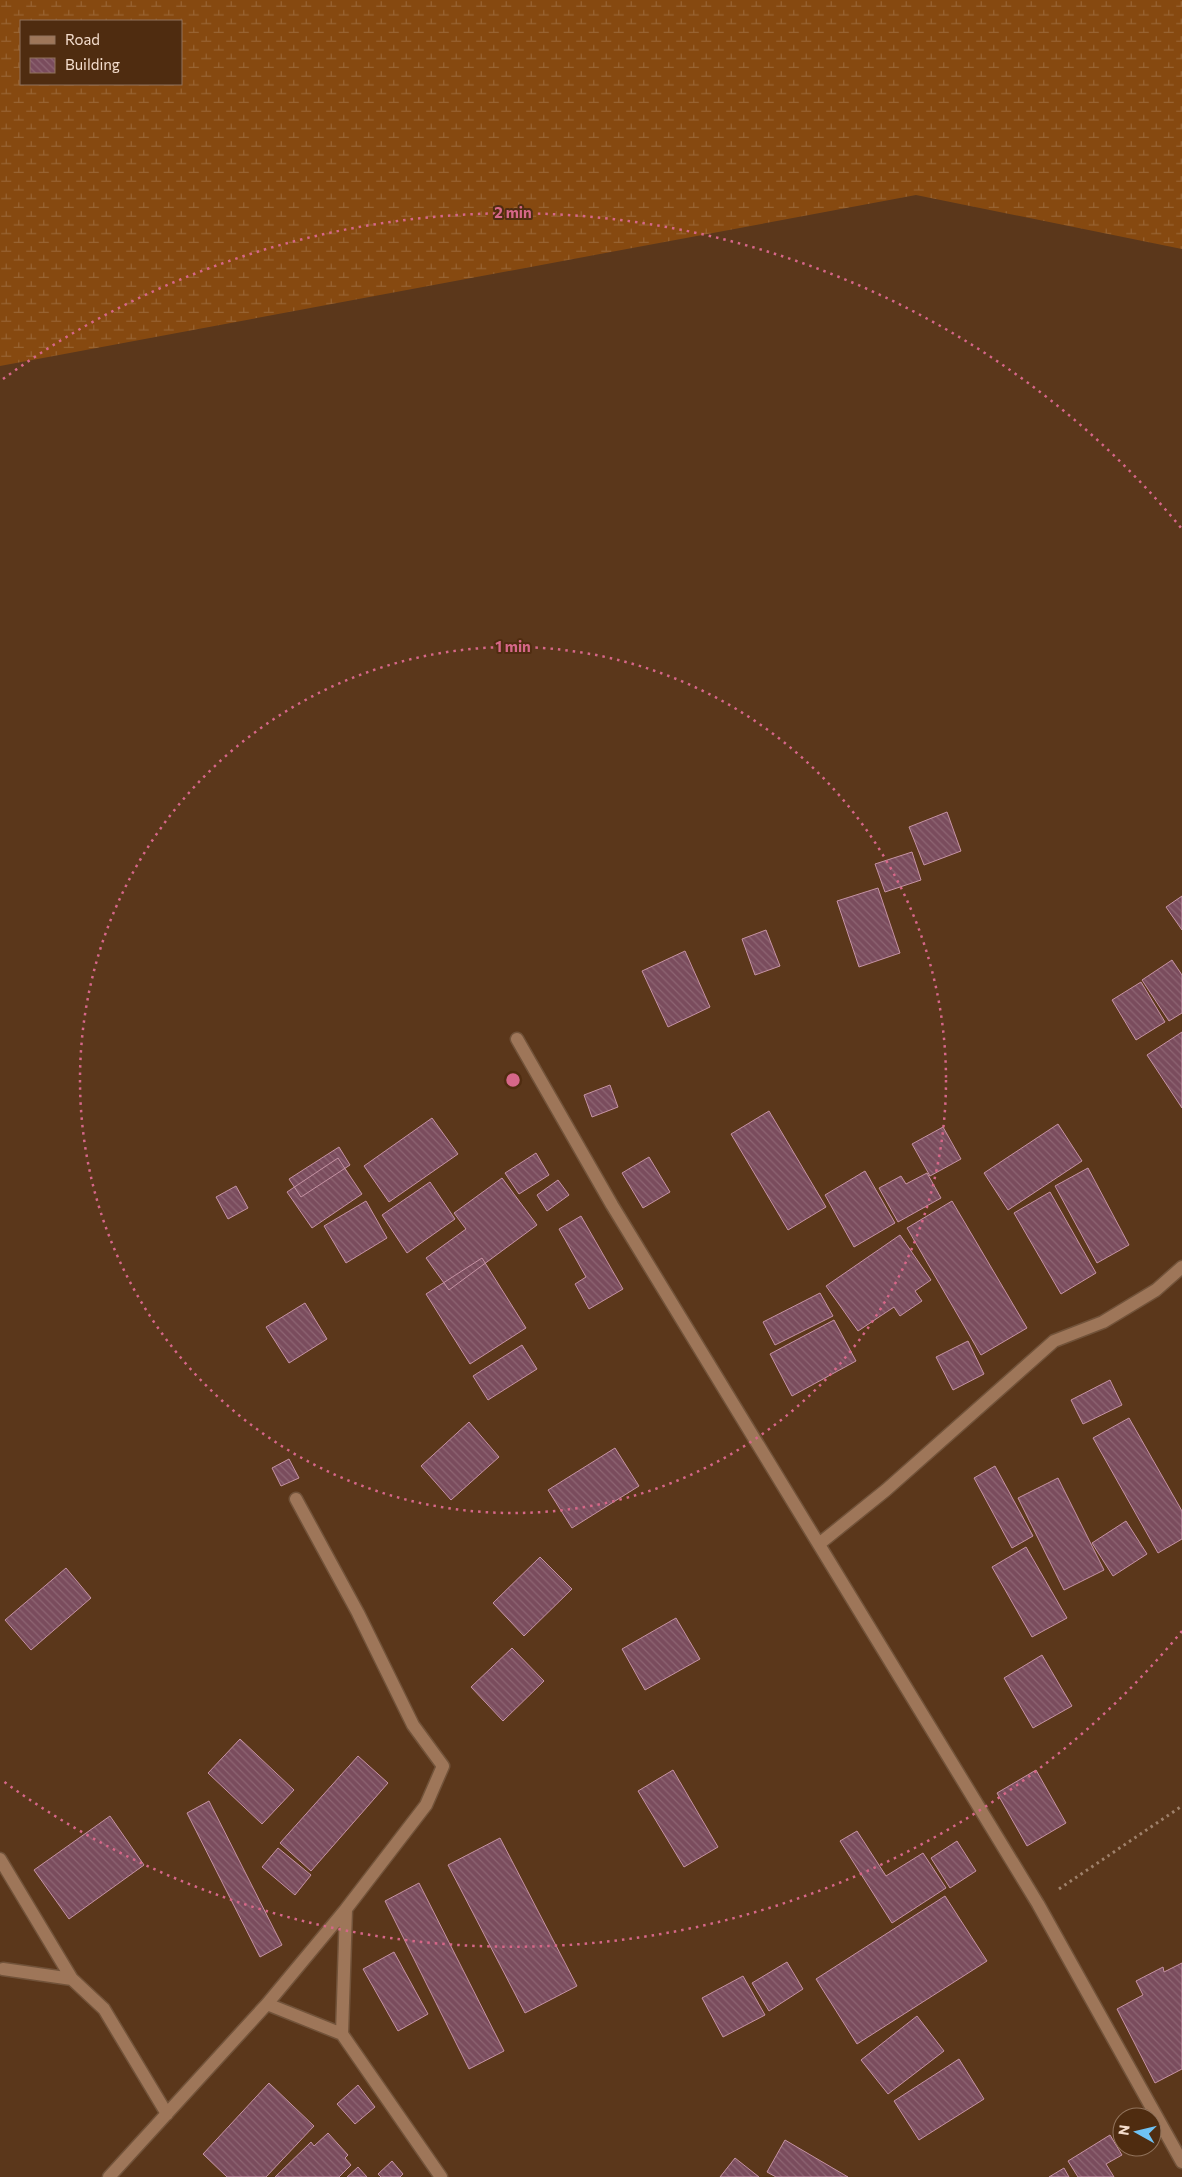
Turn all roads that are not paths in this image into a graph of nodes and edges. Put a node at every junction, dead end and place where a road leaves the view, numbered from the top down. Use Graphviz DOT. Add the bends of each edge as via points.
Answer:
graph roads {
  1 [pos="517,1039"];
  2 [pos="1182,1267"];
  3 [pos="296,1499"];
  4 [pos="819,1544"];
  5 [pos="0,1859"];
  6 [pos="346,1909"];
  7 [pos="3,1969"];
  8 [pos="72,1978"];
  9 [pos="267,2004"];
  10 [pos="342,2034"];
  11 [pos="167,2114"];
  12 [pos="1182,2162"];
  13 [pos="109,2177"];
  14 [pos="441,2177"];
  1 -- 4 [label="street" via="612,1205"];
  2 -- 4 [label="street" via="1156,1290 1103,1322 1054,1341 886,1490"];
  3 -- 6 [label="street" via="358,1613 413,1725 443,1766 426,1805"];
  4 -- 12 [label="street" via="1038,1904"];
  5 -- 8 [label="street"];
  6 -- 9 [label="street"];
  6 -- 10 [label="street"];
  7 -- 8 [label="street"];
  8 -- 11 [label="street" via="104,2009"];
  9 -- 10 [label="street"];
  9 -- 11 [label="street"];
  10 -- 14 [label="street"];
  11 -- 13 [label="street"];
}
